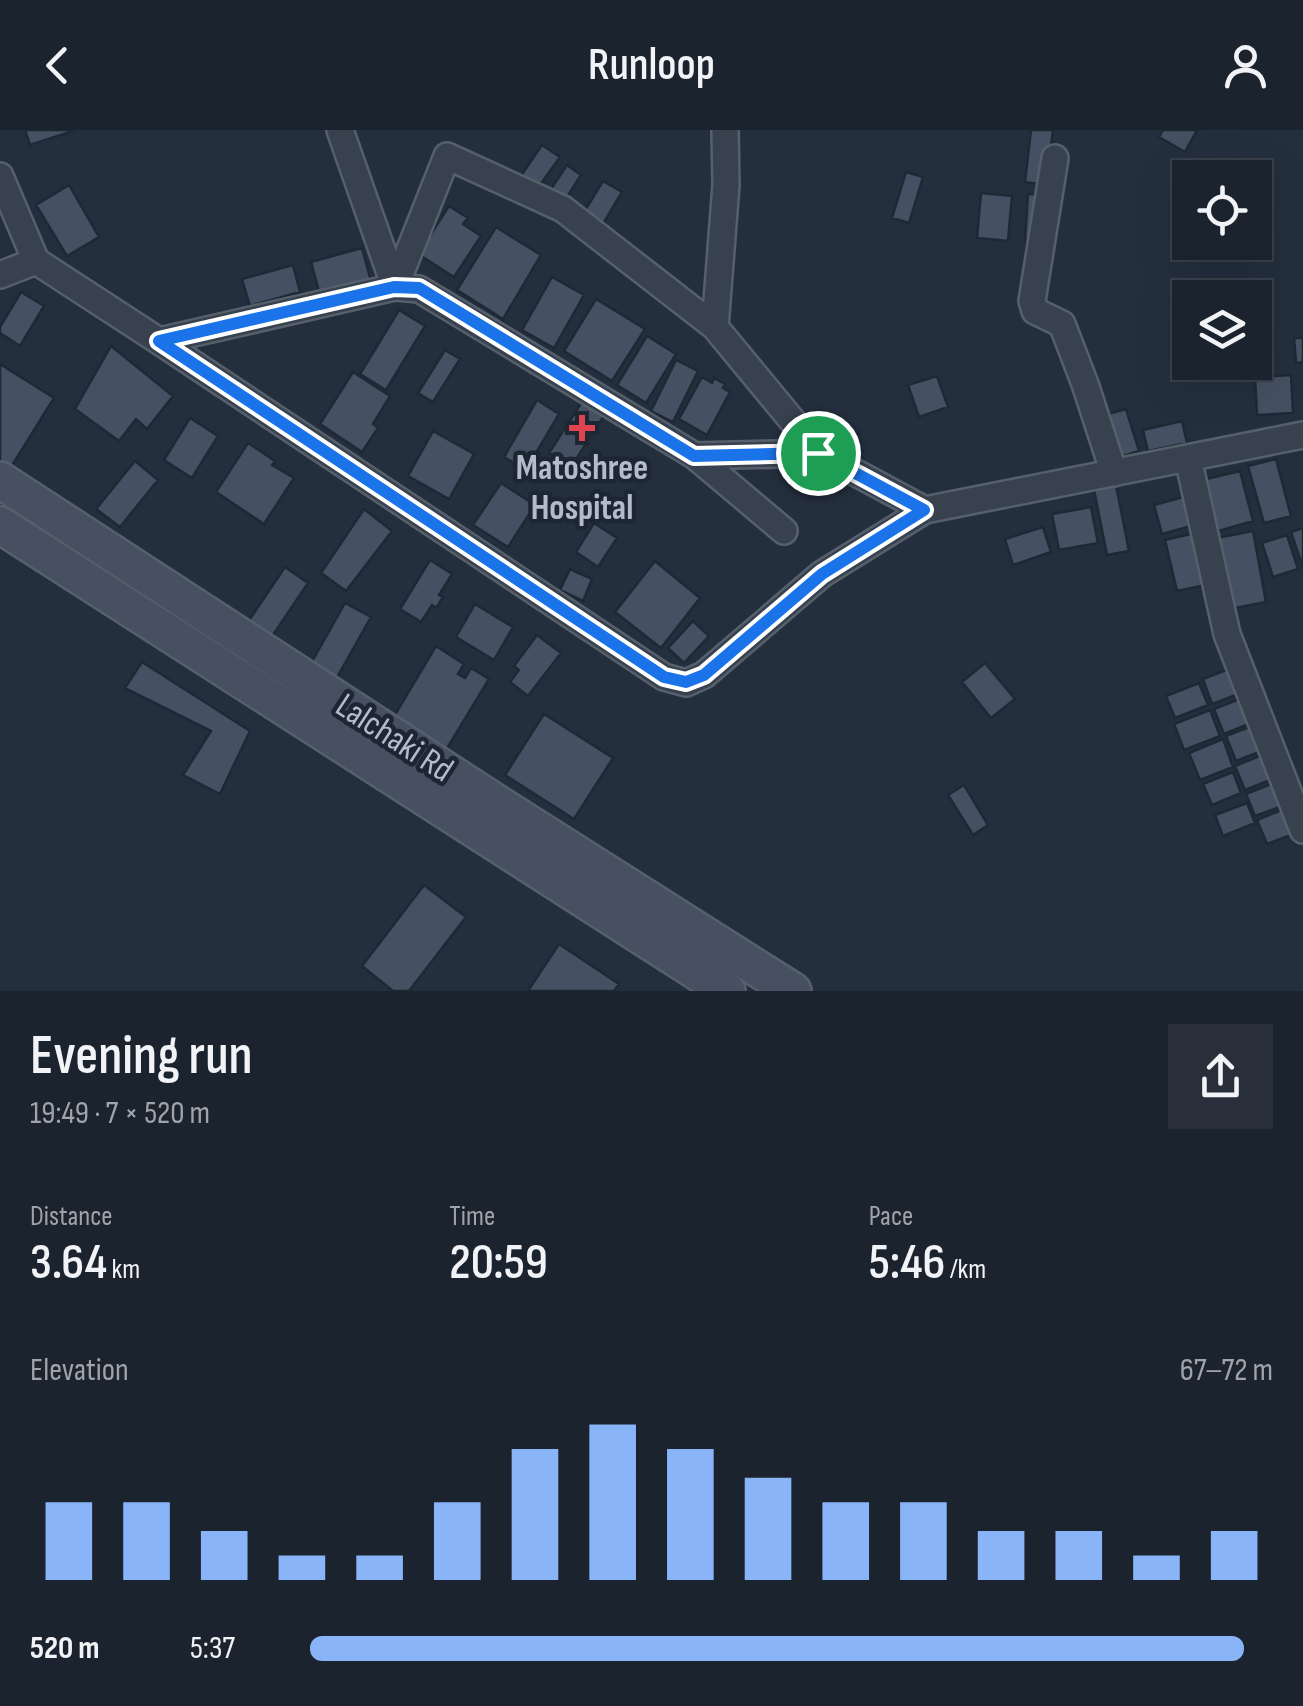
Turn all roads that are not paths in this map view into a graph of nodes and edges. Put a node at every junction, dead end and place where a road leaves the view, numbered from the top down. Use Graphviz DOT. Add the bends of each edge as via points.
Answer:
graph roads {
  1 [pos="340,130"];
  2 [pos="725,130"];
  3 [pos="1055,158"];
  4 [pos="0,176"];
  5 [pos="36,260"];
  6 [pos="0,275"];
  7 [pos="394,287"];
  8 [pos="715,327"];
  9 [pos="159,341"];
  10 [pos="1303,436"];
  11 [pos="818,453"];
  12 [pos="694,456"];
  13 [pos="1188,458"];
  14 [pos="1114,473"];
  15 [pos="0,480"];
  16 [pos="924,510"];
  17 [pos="0,525"];
  18 [pos="784,530"];
  19 [pos="290,668"];
  20 [pos="266,695"];
  21 [pos="487,817"];
  22 [pos="1303,830"];
  23 [pos="727,991"];
  24 [pos="792,991"];
  1 -- 7 [label="street"];
  2 -- 8 [label="street"];
  3 -- 14 [label="street" via="1032,300 1035,311 1062,324"];
  4 -- 5 [label="street"];
  5 -- 6 [label="street"];
  5 -- 9 [label="street"];
  7 -- 8 [label="street" via="446,156 563,209"];
  7 -- 9 [label="street"];
  7 -- 12 [label="street" via="419,288"];
  8 -- 11 [label="street"];
  9 -- 16 [label="street" via="664,677 686,682 704,675 822,574"];
  10 -- 13 [label="street"];
  11 -- 12 [label="street"];
  11 -- 16 [label="street"];
  12 -- 18 [label="street"];
  13 -- 14 [label="street"];
  13 -- 22 [label="street" via="1227,634"];
  14 -- 16 [label="street"];
  15 -- 19 [label="main road, Lalchaki Rd"];
  17 -- 20 [label="main road, Lalchaki Rd"];
  19 -- 20 [label="main road"];
  19 -- 21 [label="main road, Lalchaki Rd"];
  20 -- 21 [label="main road, Lalchaki Rd"];
  21 -- 23 [label="main road, Lalchaki Rd"];
  21 -- 24 [label="main road, Lalchaki Rd"];
}
